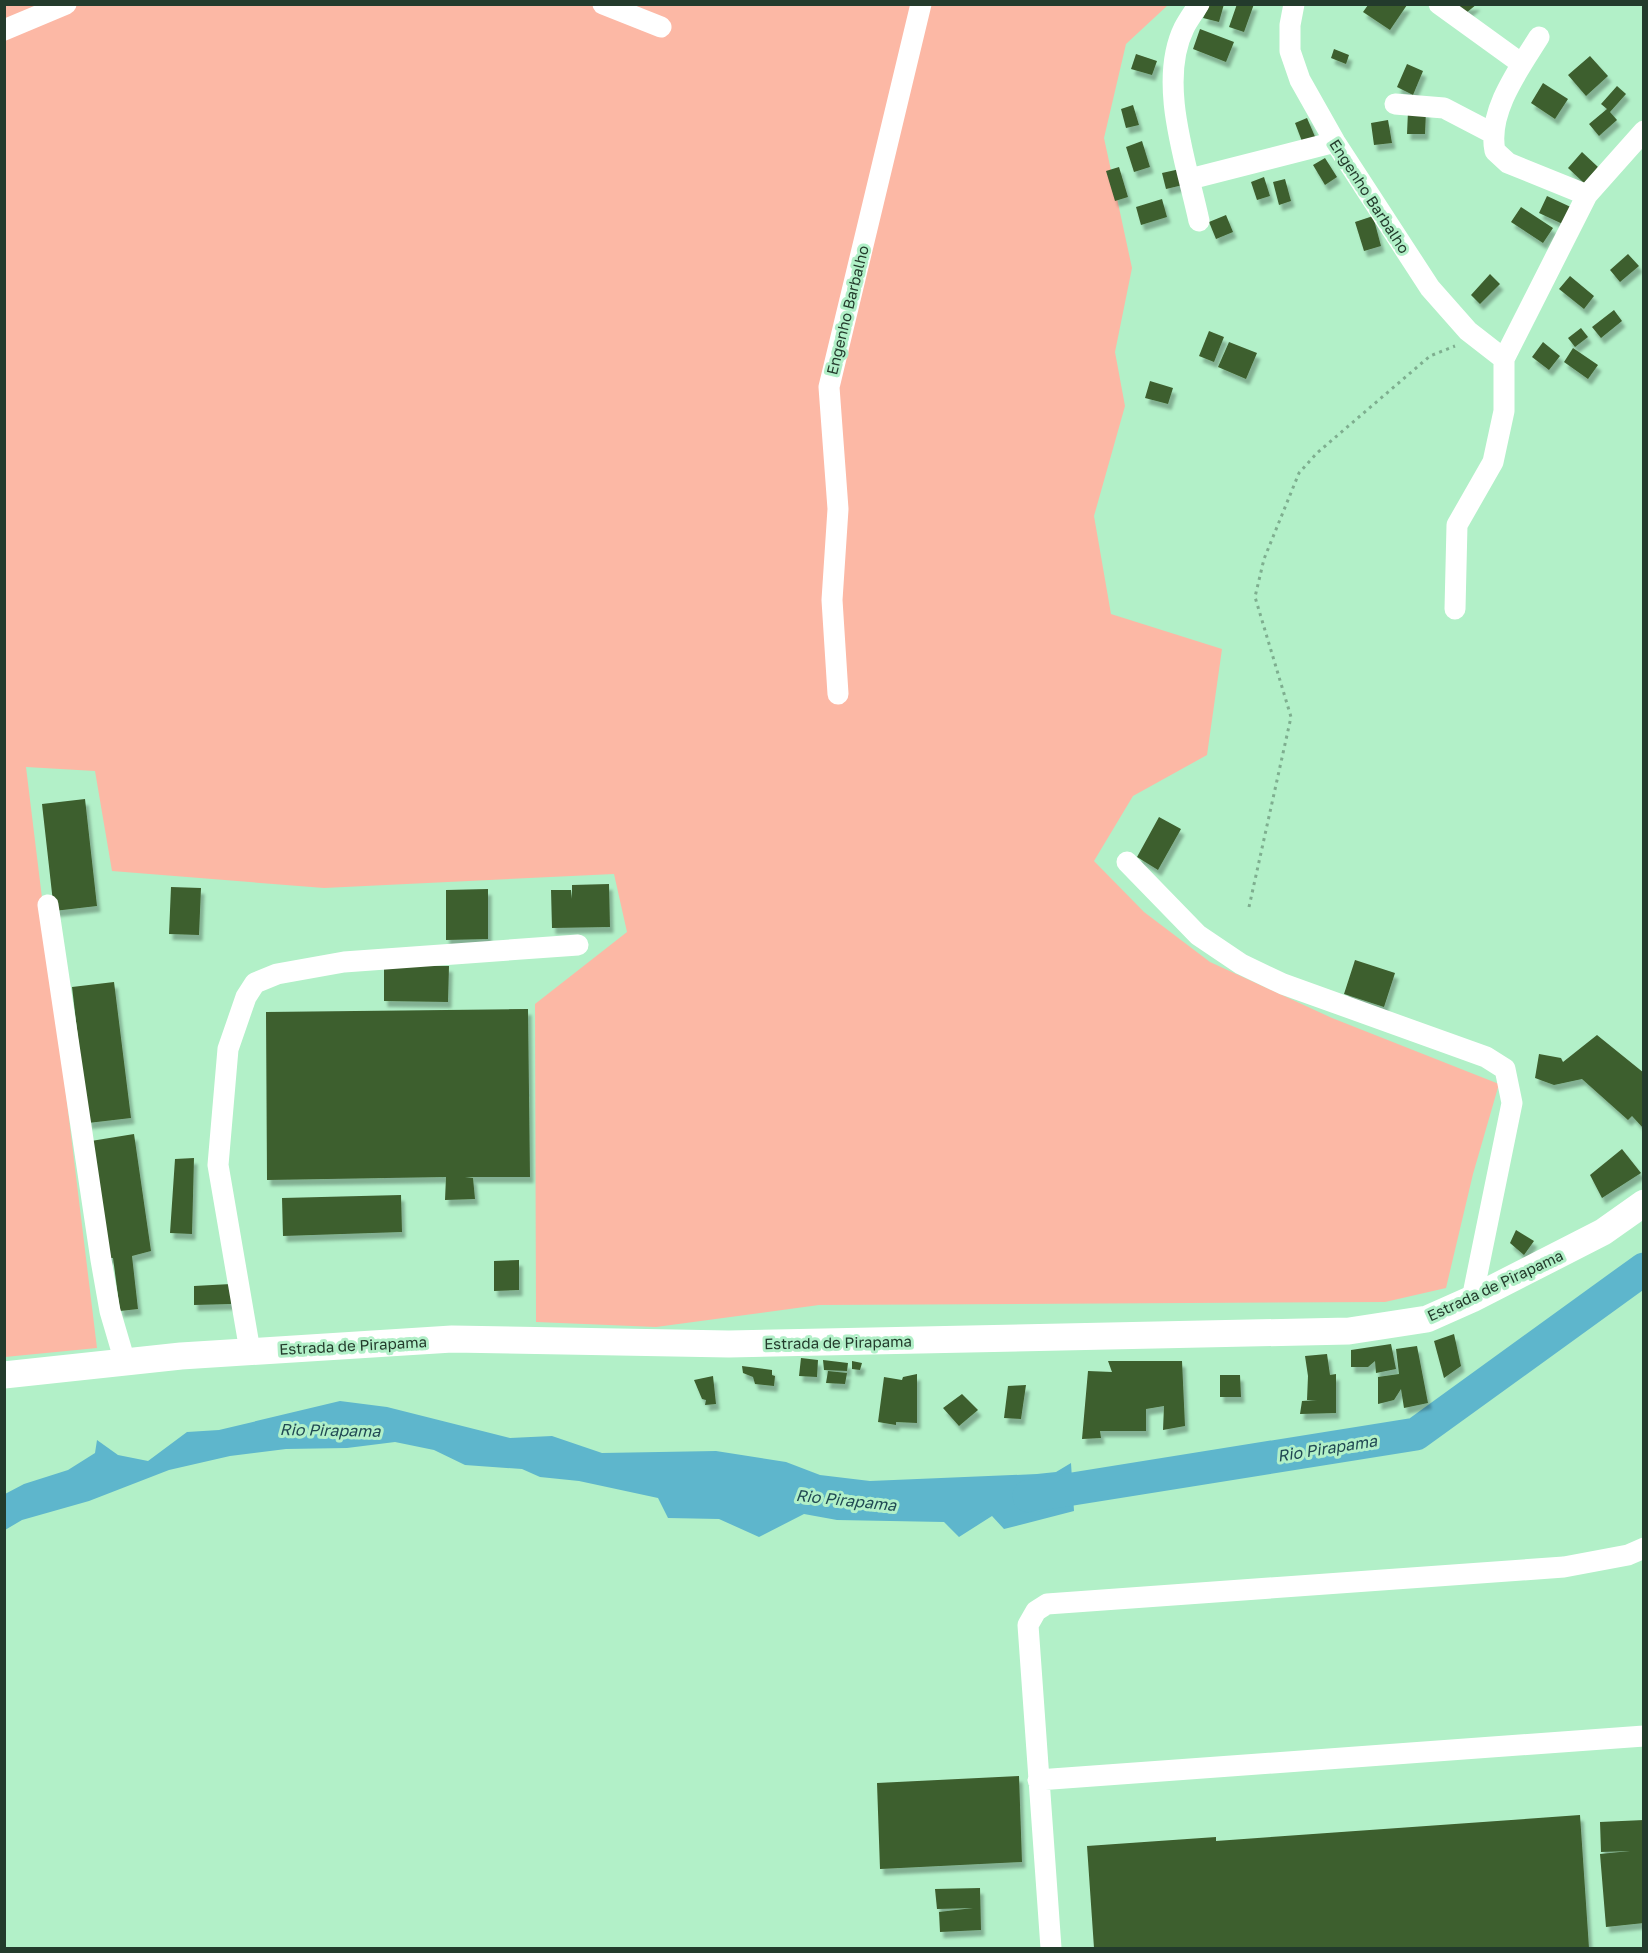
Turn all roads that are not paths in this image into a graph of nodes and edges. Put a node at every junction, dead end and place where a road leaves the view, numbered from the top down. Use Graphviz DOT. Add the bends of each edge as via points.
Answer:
graph roads {
  1 [pos="66,4"];
  2 [pos="603,4"];
  3 [pos="921,4"];
  4 [pos="1199,4"];
  5 [pos="1294,4"];
  6 [pos="1439,4"];
  7 [pos="661,27"];
  8 [pos="4,30"];
  9 [pos="1539,37"];
  10 [pos="1522,64"];
  11 [pos="1395,104"];
  12 [pos="1644,131"];
  13 [pos="1492,133"];
  14 [pos="1335,142"];
  15 [pos="1190,179"];
  16 [pos="1587,195"];
  17 [pos="1199,221"];
  18 [pos="1504,359"];
  19 [pos="1455,609"];
  20 [pos="838,694"];
  21 [pos="1127,862"];
  22 [pos="48,905"];
  23 [pos="578,945"];
  24 [pos="1644,1203"];
  25 [pos="1472,1299"];
  26 [pos="250,1351"];
  27 [pos="125,1362"];
  28 [pos="4,1375"];
  29 [pos="1644,1548"];
  30 [pos="1644,1736"];
  31 [pos="1038,1780"];
  32 [pos="1051,1948"];
  1 -- 8 [label="street"];
  2 -- 7 [label="street"];
  3 -- 20 [label="street, Engenho Barbalho" via="829,387 838,509 832,600"];
  4 -- 15 [label="street" via="1184,29 1173,67 1173,98"];
  5 -- 14 [label="street, Engenho Barbalho" via="1290,51 1300,81"];
  6 -- 10 [label="street"];
  9 -- 10 [label="street"];
  10 -- 13 [label="street"];
  11 -- 13 [label="street" via="1444,108"];
  12 -- 16 [label="street"];
  13 -- 16 [label="street" via="1495,151 1508,163"];
  14 -- 15 [label="street"];
  14 -- 18 [label="street, Engenho Barbalho" via="1430,288 1476,338"];
  15 -- 17 [label="street"];
  16 -- 18 [label="street"];
  18 -- 19 [label="street" via="1504,411 1492,462 1457,525"];
  21 -- 25 [label="street" via="1198,935 1241,964 1283,984 1486,1057 1505,1069 1512,1103"];
  22 -- 27 [label="street" via="101,1260"];
  23 -- 26 [label="street" via="344,962 277,974 255,983 246,997 228,1049 218,1165"];
  24 -- 25 [label="main road, Estrada de Pirapama" via="1603,1232"];
  25 -- 26 [label="main road, Estrada de Pirapama" via="1427,1319 1349,1331 729,1344 452,1339"];
  26 -- 27 [label="main road, Estrada de Pirapama"];
  27 -- 28 [label="main road, Estrada de Pirapama"];
  29 -- 31 [label="street" via="1628,1555 1564,1567 1047,1604 1036,1611 1028,1625"];
  30 -- 31 [label="street"];
  31 -- 32 [label="street"];
}
